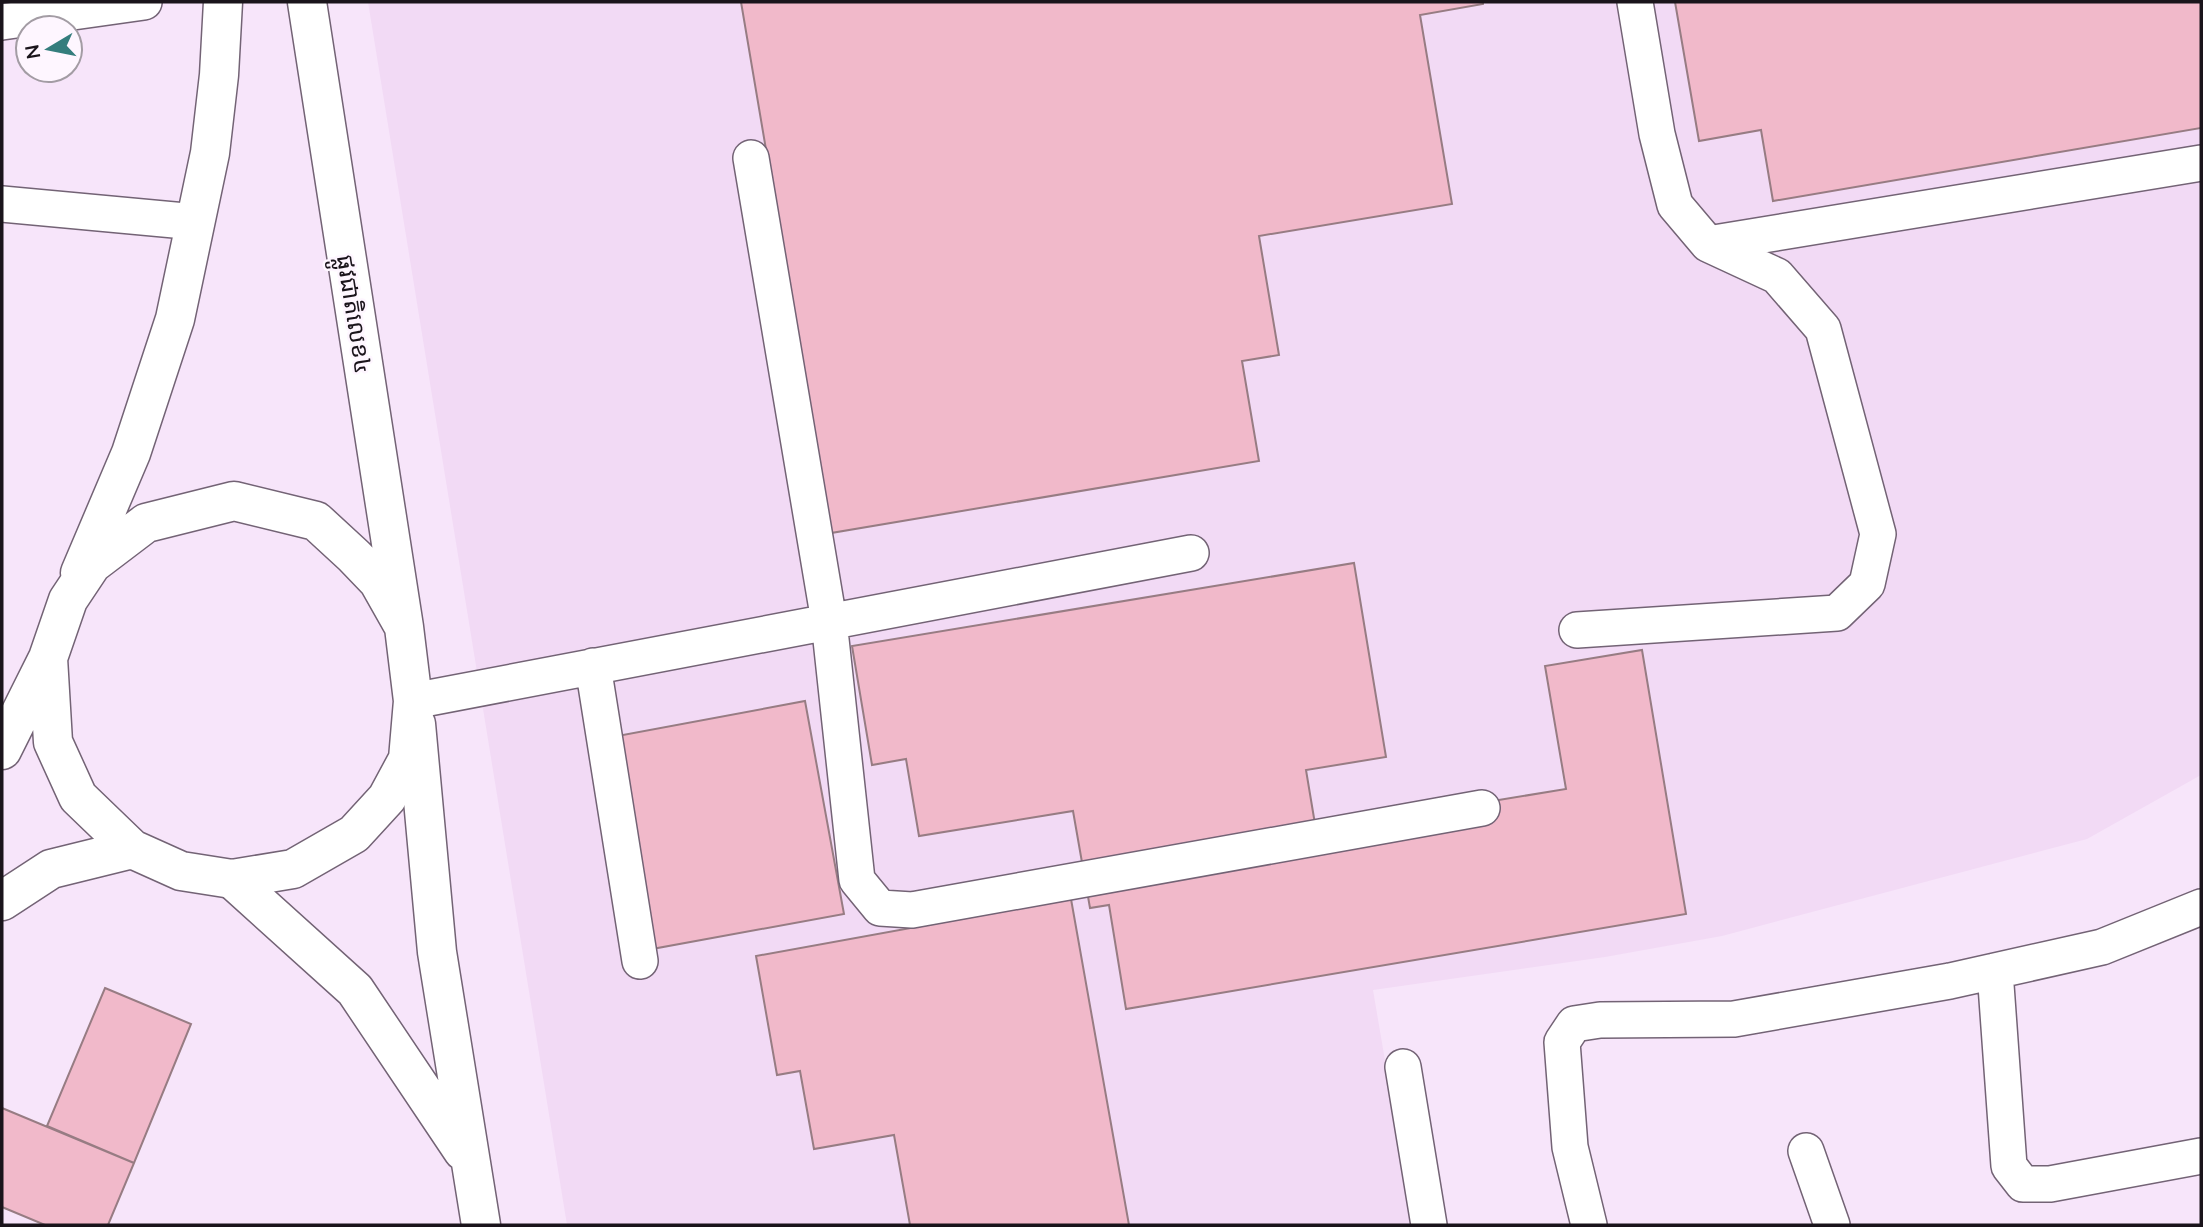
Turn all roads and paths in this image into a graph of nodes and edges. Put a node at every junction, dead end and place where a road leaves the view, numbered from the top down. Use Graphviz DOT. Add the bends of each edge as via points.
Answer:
graph roads {
  1 [pos="144,2"];
  2 [pos="223,2"];
  3 [pos="307,2"];
  4 [pos="1635,2"];
  5 [pos="2,22"];
  6 [pos="751,158"];
  7 [pos="2201,163"];
  8 [pos="2,204"];
  9 [pos="196,222"];
  10 [pos="1708,244"];
  11 [pos="1191,553"];
  12 [pos="68,600"];
  13 [pos="829,621"];
  14 [pos="404,627"];
  15 [pos="1577,630"];
  16 [pos="48,658"];
  17 [pos="593,666"];
  18 [pos="414,701"];
  19 [pos="2,750"];
  20 [pos="1482,808"];
  21 [pos="132,849"];
  22 [pos="232,879"];
  23 [pos="2,901"];
  24 [pos="2201,908"];
  25 [pos="640,961"];
  26 [pos="1995,971"];
  27 [pos="1403,1068"];
  28 [pos="1806,1151"];
  29 [pos="2201,1156"];
  30 [pos="470,1162"];
  31 [pos="481,1225"];
  32 [pos="1429,1225"];
  33 [pos="1589,1225"];
  34 [pos="1832,1225"];
  1 -- 5 [label="street"];
  2 -- 9 [label="main road" via="212,140"];
  3 -- 14 [label="main road, ផ្លូវជាតិលេខ៤"];
  4 -- 10 [label="street" via="1657,134 1675,205"];
  6 -- 13 [label="street"];
  7 -- 10 [label="street"];
  8 -- 9 [label="street"];
  9 -- 12 [label="main road" via="175,319 131,453"];
  10 -- 15 [label="street" via="1777,276 1824,329 1878,534 1867,584 1836,613"];
  11 -- 13 [label="street"];
  12 -- 14 [label="main road" via="93,565 146,523 234,501 316,522 378,582"];
  12 -- 16 [label="main road"];
  13 -- 17 [label="street"];
  13 -- 20 [label="street" via="857,880 880,908 912,910"];
  14 -- 18 [label="main road, ផ្លូវជាតិលេខ៤"];
  16 -- 19 [label="main road"];
  16 -- 21 [label="main road" via="53,742 78,797"];
  17 -- 18 [label="street"];
  17 -- 25 [label="street"];
  18 -- 22 [label="main road" via="408,759 387,799 354,834 293,869"];
  18 -- 30 [label="main road" via="437,952"];
  21 -- 22 [label="main road" via="181,871"];
  21 -- 23 [label="main road" via="51,869"];
  22 -- 30 [label="main road" via="355,990"];
  24 -- 26 [label="street" via="2102,947"];
  26 -- 29 [label="street" via="2009,1166 2023,1184 2050,1184"];
  26 -- 33 [label="street" via="1734,1019 1574,1024 1562,1042 1564,1069 1570,1147"];
  27 -- 32 [label="street"];
  28 -- 34 [label="street"];
  30 -- 31 [label="main road"];
}
